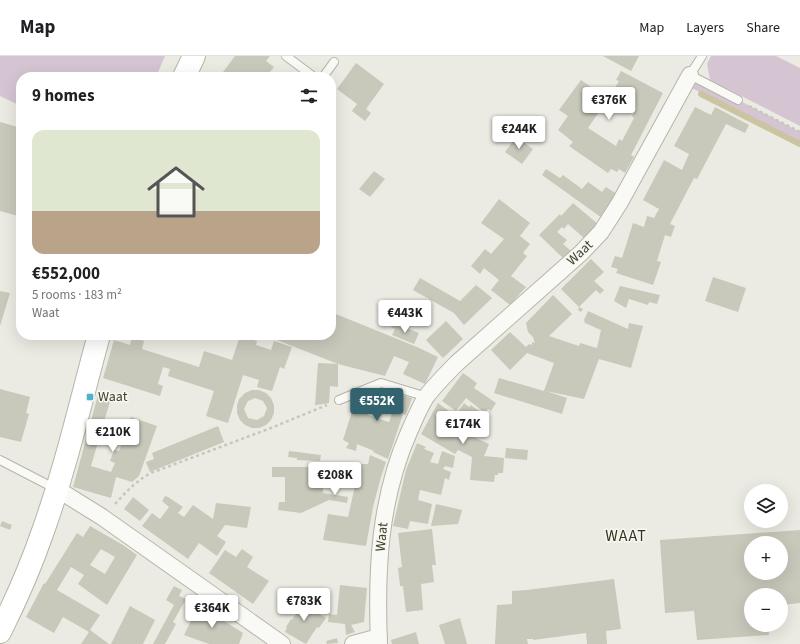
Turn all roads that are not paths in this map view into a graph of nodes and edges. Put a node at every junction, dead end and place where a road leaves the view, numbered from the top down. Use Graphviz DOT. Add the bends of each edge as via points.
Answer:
graph roads {
  1 [pos="194,56"];
  2 [pos="286,56"];
  3 [pos="702,56"];
  4 [pos="334,62"];
  5 [pos="186,72"];
  6 [pos="307,72"];
  7 [pos="327,72"];
  8 [pos="690,75"];
  9 [pos="738,100"];
  10 [pos="98,340"];
  11 [pos="426,397"];
  12 [pos="339,400"];
  13 [pos="0,460"];
  14 [pos="57,489"];
  15 [pos="0,632"];
  16 [pos="379,641"];
  17 [pos="282,644"];
  18 [pos="353,644"];
  1 -- 5 [label="main road"];
  2 -- 6 [label="lane"];
  3 -- 8 [label="lane"];
  4 -- 7 [label="lane"];
  8 -- 9 [label="lane"];
  8 -- 11 [label="street, Waat" via="601,232 581,253 457,363"];
  10 -- 14 [label="main road"];
  11 -- 12 [label="lane" via="381,383"];
  11 -- 16 [label="street, Waat" via="406,437 388,493 379,561"];
  13 -- 14 [label="lane"];
  14 -- 15 [label="main road" via="37,547"];
  14 -- 17 [label="street"];
  16 -- 18 [label="street, Waat"];
}
